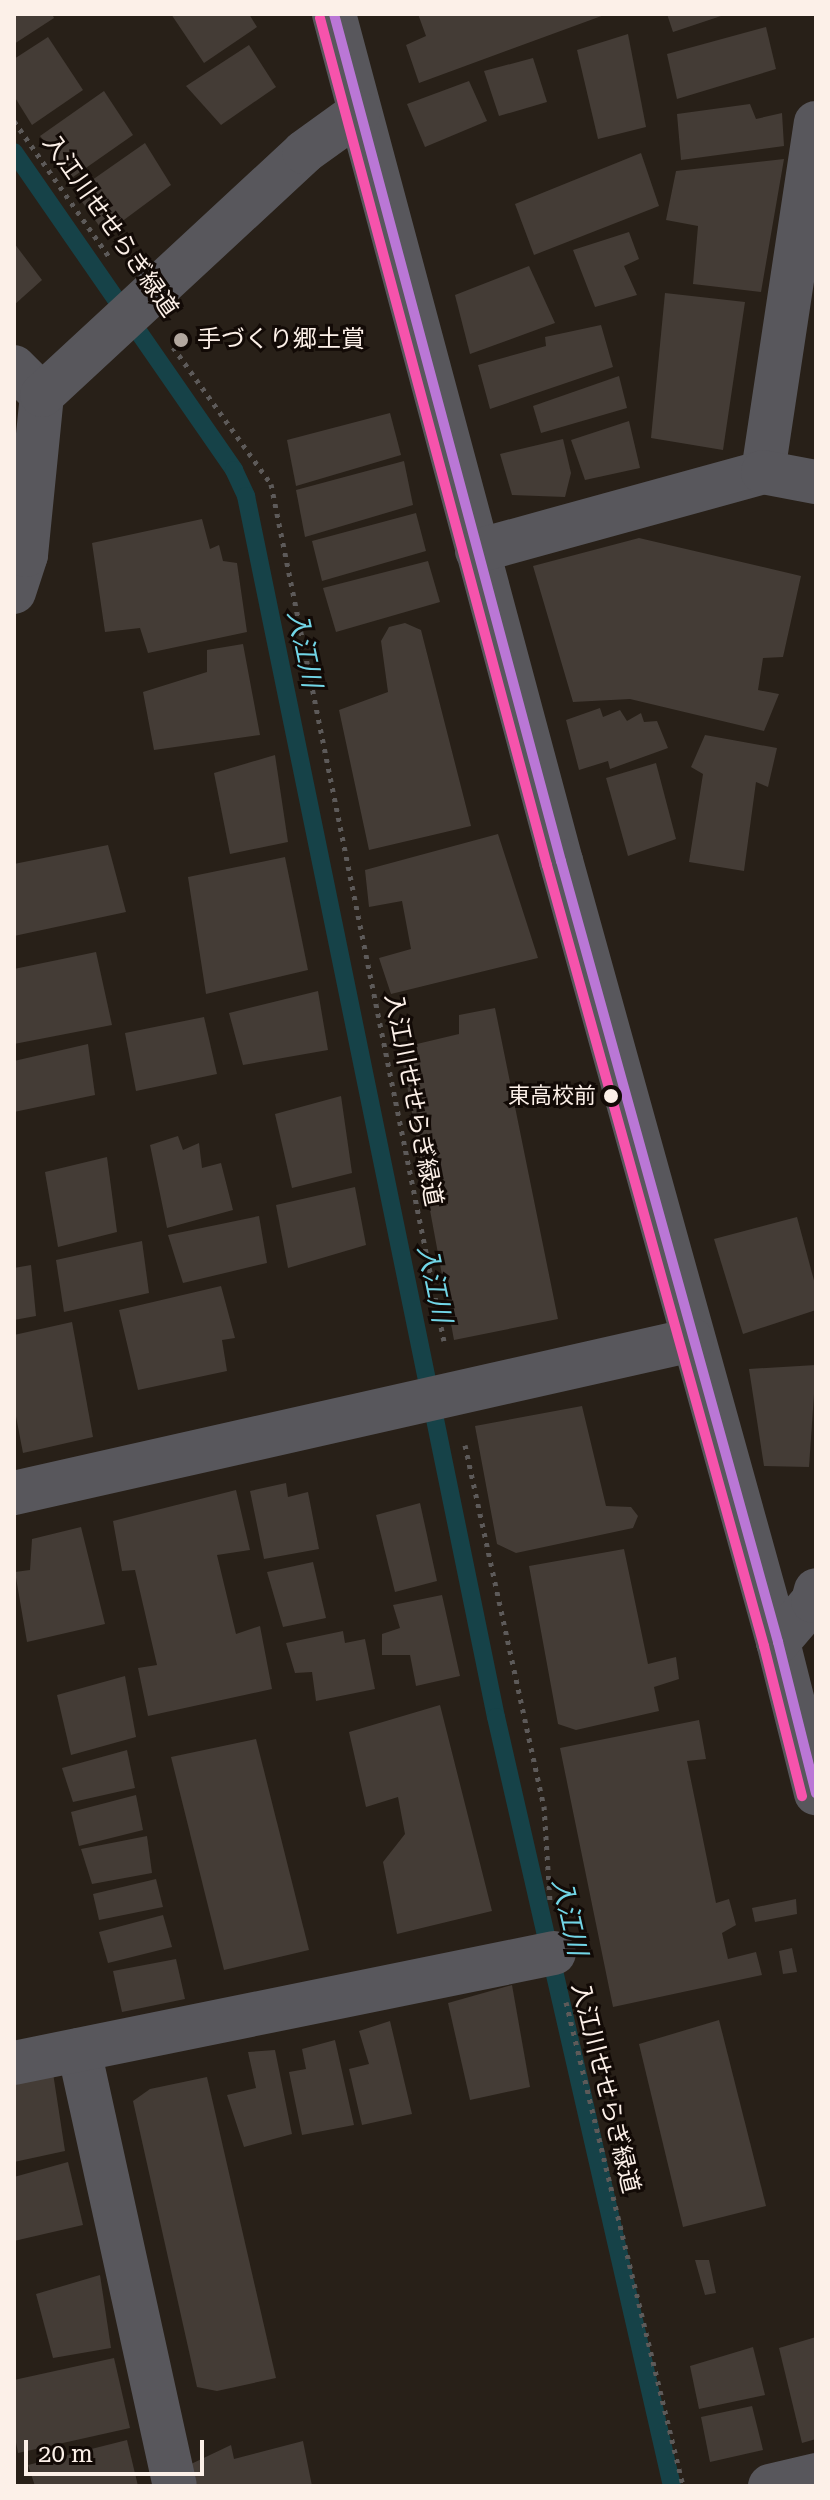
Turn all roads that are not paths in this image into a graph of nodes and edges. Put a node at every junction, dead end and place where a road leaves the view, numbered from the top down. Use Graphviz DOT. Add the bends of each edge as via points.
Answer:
graph roads {
  1 [pos="334,14"];
  2 [pos="358,113"];
  3 [pos="816,123"];
  4 [pos="28,381"];
  5 [pos="763,472"];
  6 [pos="816,482"];
  7 [pos="477,551"];
  8 [pos="14,592"];
  9 [pos="692,1340"];
  10 [pos="14,1493"];
  11 [pos="816,1590"];
  12 [pos="778,1642"];
  13 [pos="816,1793"];
  14 [pos="554,1953"];
  15 [pos="79,2050"];
  16 [pos="14,2063"];
  17 [pos="816,2475"];
  18 [pos="175,2486"];
  19 [pos="770,2486"];
  1 -- 2 [label="street"];
  2 -- 4 [label="street" via="304,152 141,303"];
  2 -- 7 [label="street"];
  3 -- 5 [label="street"];
  4 -- 8 [label="street" via="26,555"];
  5 -- 6 [label="street"];
  5 -- 7 [label="street"];
  7 -- 9 [label="street"];
  9 -- 10 [label="street"];
  9 -- 12 [label="street"];
  11 -- 12 [label="street" via="813,1601"];
  12 -- 13 [label="street"];
  14 -- 15 [label="street"];
  15 -- 16 [label="street"];
  15 -- 18 [label="street"];
  17 -- 19 [label="street"];
}
